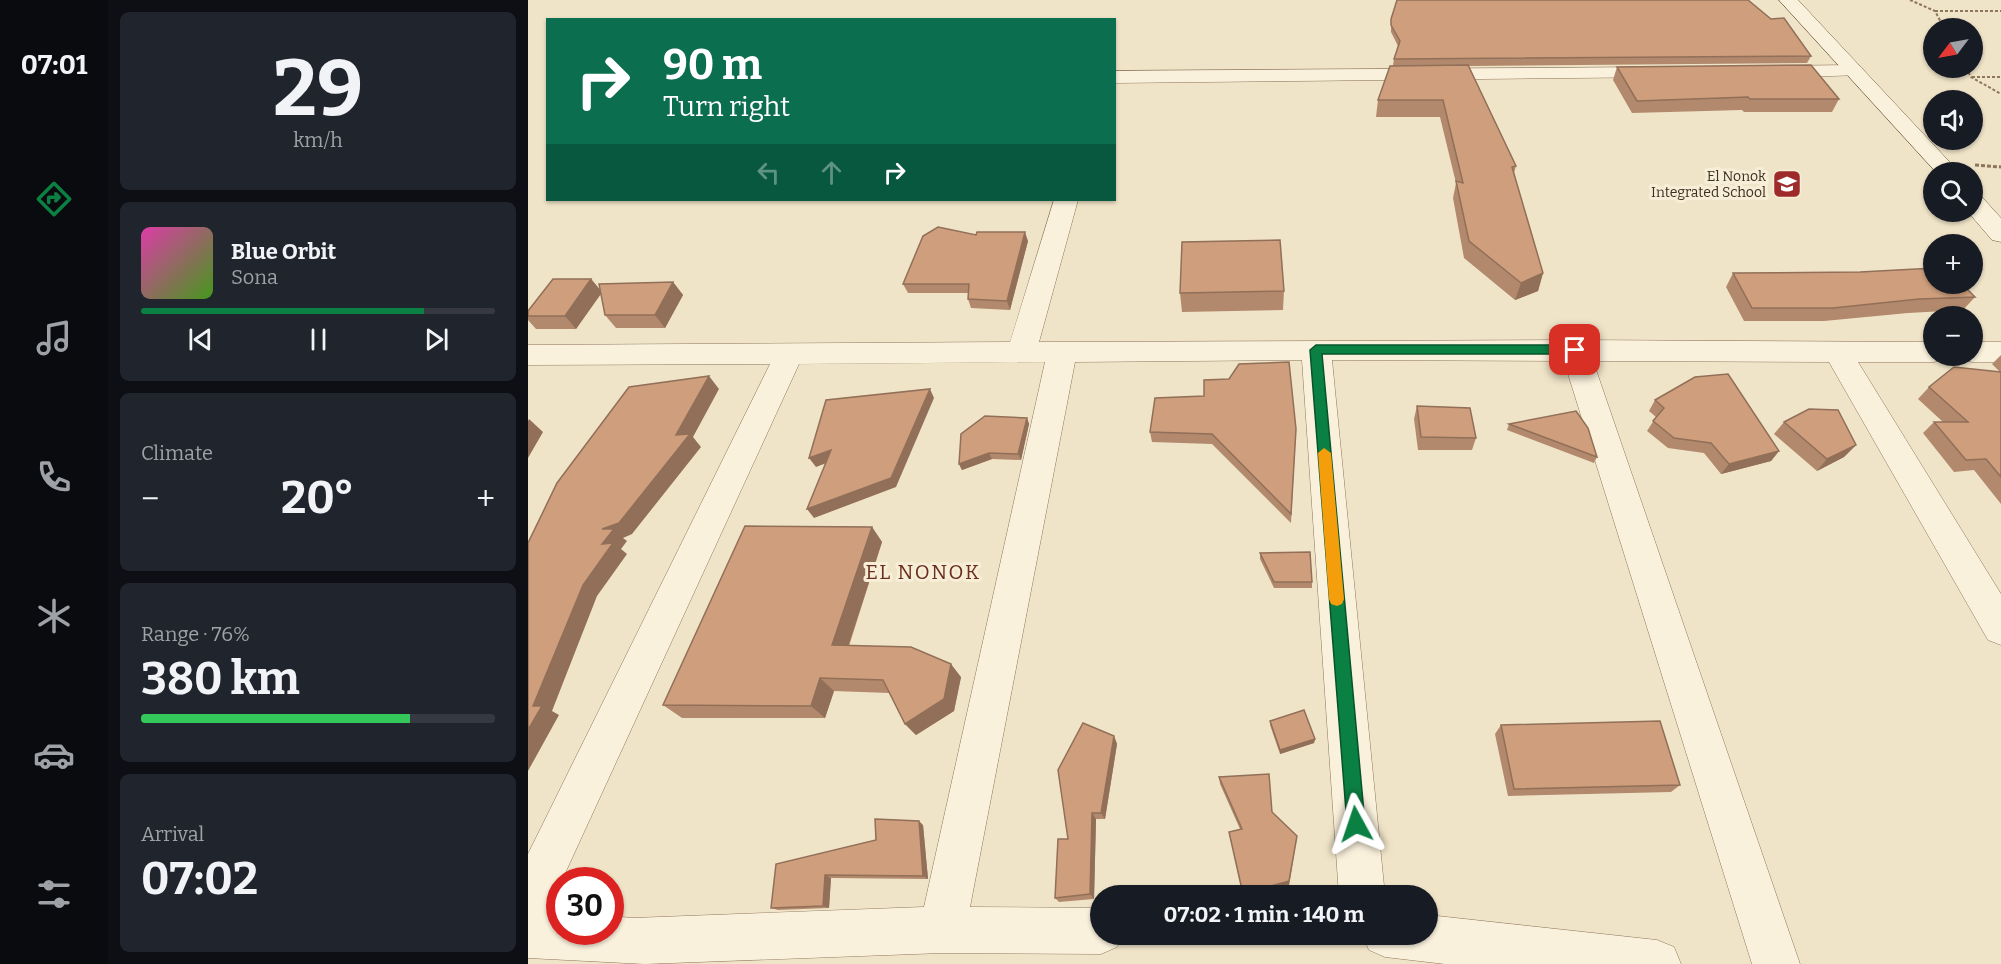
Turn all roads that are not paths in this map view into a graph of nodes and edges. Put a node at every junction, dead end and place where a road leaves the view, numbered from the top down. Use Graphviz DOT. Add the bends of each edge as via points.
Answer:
graph roads {
  1 [pos="1788,0"];
  2 [pos="1854,71"];
  3 [pos="1675,72"];
  4 [pos="1747,72"];
  5 [pos="1116,76"];
  6 [pos="1939,162"];
  7 [pos="1066,201"];
  8 [pos="1983,214"];
  9 [pos="2001,234"];
  10 [pos="1316,350"];
  11 [pos="1575,350"];
  12 [pos="1022,351"];
  13 [pos="1837,351"];
  14 [pos="1062,352"];
  15 [pos="1923,352"];
  16 [pos="1983,352"];
  17 [pos="2001,352"];
  18 [pos="789,354"];
  19 [pos="528,356"];
  20 [pos="2001,628"];
  21 [pos="1361,885"];
  22 [pos="528,903"];
  23 [pos="942,930"];
  24 [pos="1090,931"];
  25 [pos="528,935"];
  26 [pos="1438,940"];
  27 [pos="1657,964"];
  28 [pos="1776,964"];
  1 -- 2 [label="street"];
  2 -- 4 [label="street"];
  2 -- 6 [label="street"];
  3 -- 5 [label="street"];
  7 -- 12 [label="street"];
  8 -- 9 [label="street"];
  10 -- 11 [label="street"];
  10 -- 14 [label="street"];
  10 -- 21 [label="street"];
  11 -- 13 [label="street"];
  11 -- 28 [label="street"];
  12 -- 14 [label="street"];
  12 -- 18 [label="street"];
  13 -- 15 [label="street"];
  13 -- 20 [label="street"];
  14 -- 23 [label="street"];
  16 -- 17 [label="street"];
  18 -- 19 [label="street"];
  18 -- 22 [label="street"];
  23 -- 24 [label="street"];
  23 -- 25 [label="street" via="633,941"];
  26 -- 27 [label="street"];
}
